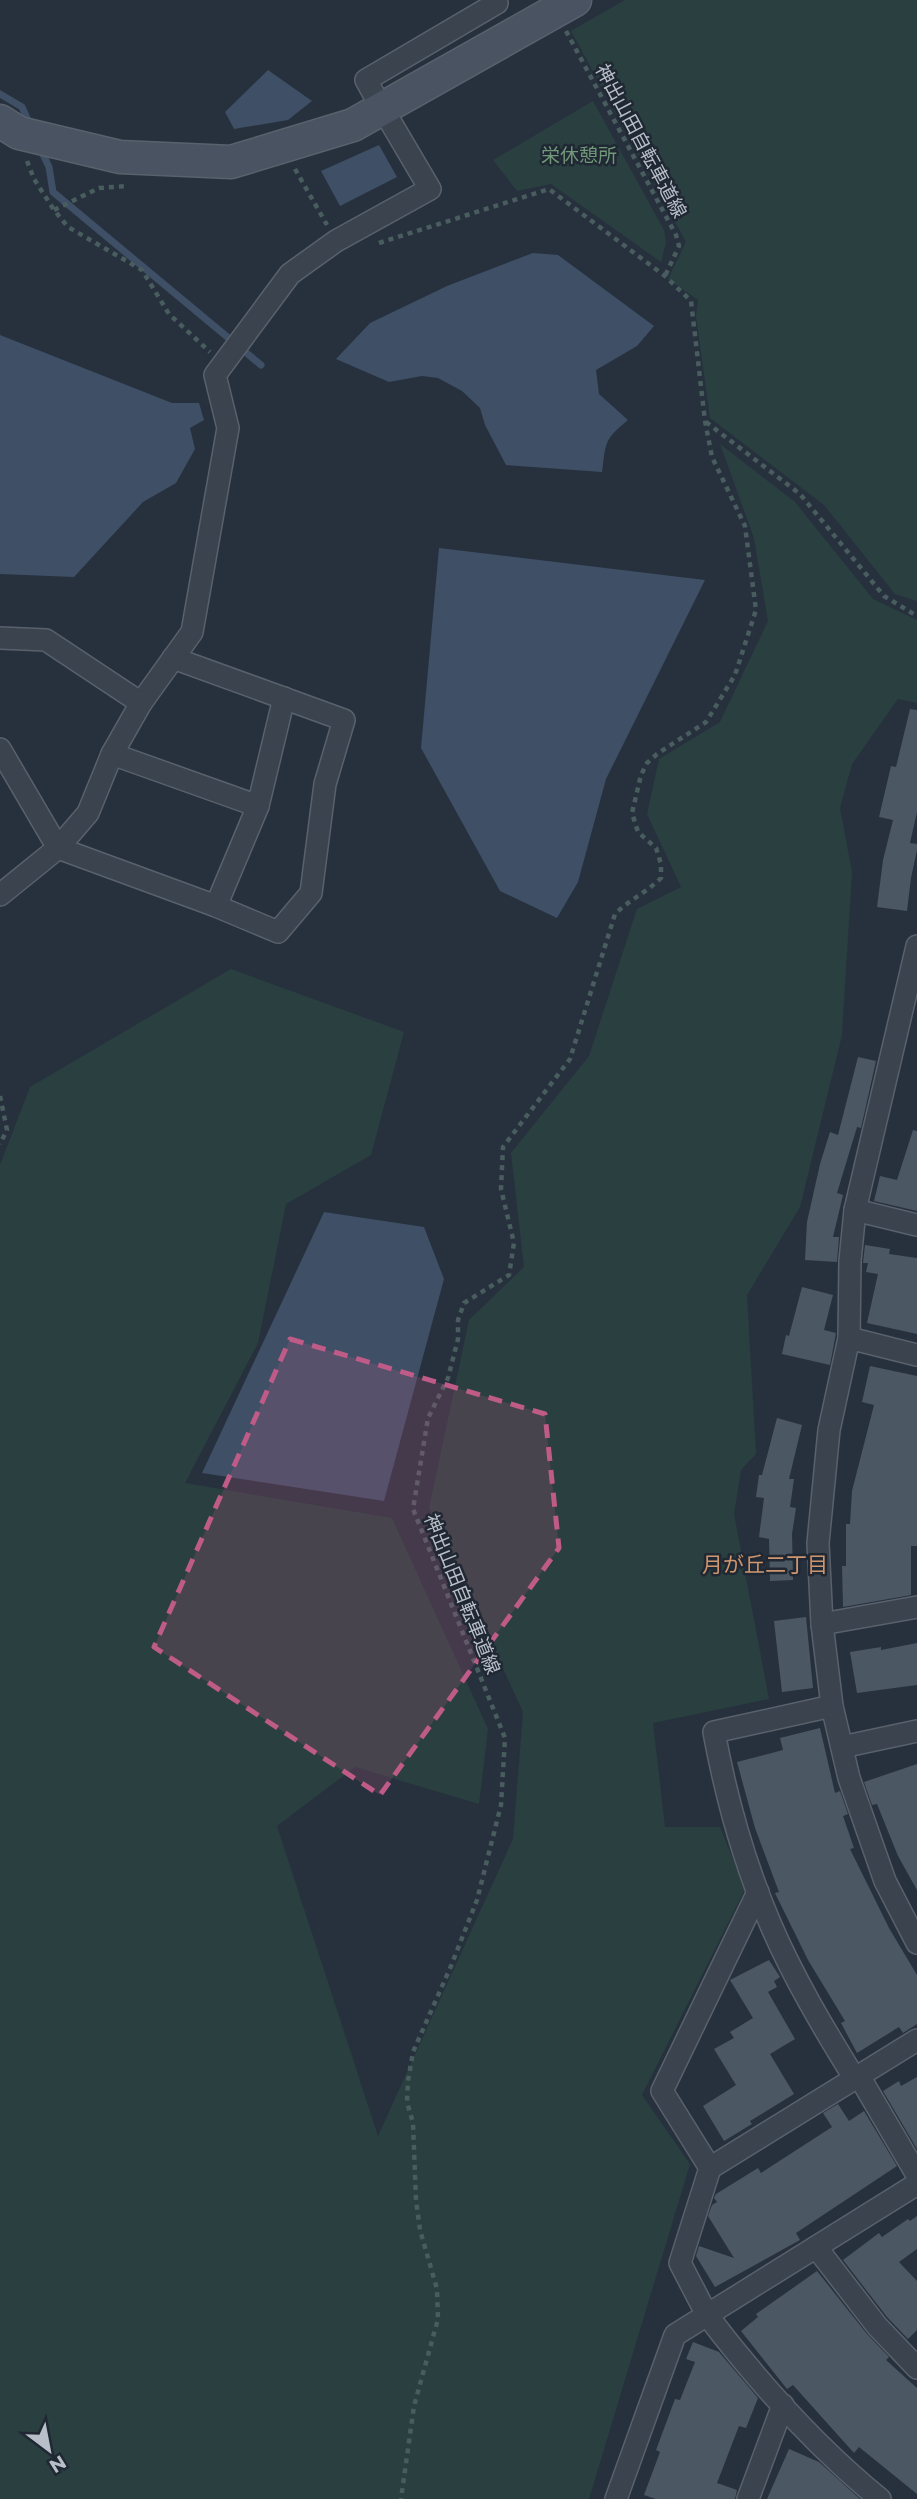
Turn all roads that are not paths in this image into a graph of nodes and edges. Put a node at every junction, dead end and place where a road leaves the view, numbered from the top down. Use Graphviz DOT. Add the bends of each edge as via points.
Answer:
graph roads {
  1 [pos="495,0"];
  2 [pos="569,14"];
  3 [pos="384,112"];
  4 [pos="0,121"];
  5 [pos="0,638"];
  6 [pos="173,658"];
  7 [pos="285,698"];
  8 [pos="141,703"];
  9 [pos="0,749"];
  10 [pos="112,754"];
  11 [pos="258,806"];
  12 [pos="58,848"];
  13 [pos="0,895"];
  14 [pos="216,906"];
  15 [pos="917,946"];
  16 [pos="908,1029"];
  17 [pos="855,1210"];
  18 [pos="917,1225"];
  19 [pos="849,1338"];
  20 [pos="917,1355"];
  21 [pos="917,1607"];
  22 [pos="822,1625"];
  23 [pos="832,1706"];
  24 [pos="917,1731"];
  25 [pos="842,1747"];
  26 [pos="758,1892"];
  27 [pos="917,1943"];
  28 [pos="917,2040"];
  29 [pos="857,2077"];
  30 [pos="710,2168"];
  31 [pos="917,2175"];
  32 [pos="917,2184"];
  33 [pos="816,2247"];
  34 [pos="707,2315"];
  35 [pos="917,2368"];
  36 [pos="783,2405"];
  37 [pos="616,2499"];
  38 [pos="748,2499"];
  39 [pos="880,2499"];
  1 -- 3 [label="street" via="497,3 366,80"];
  2 -- 3 [label="street"];
  3 -- 4 [label="street" via="230,162 120,157 19,133"];
  3 -- 6 [label="street" via="430,189 336,241 290,274 215,375 228,428 192,632"];
  5 -- 8 [label="street" via="46,640"];
  6 -- 7 [label="street"];
  6 -- 8 [label="street"];
  7 -- 11 [label="street"];
  7 -- 14 [label="street" via="344,720 325,784 311,893 278,932"];
  8 -- 10 [label="street"];
  9 -- 12 [label="street"];
  10 -- 11 [label="street"];
  10 -- 12 [label="street" via="88,813"];
  11 -- 14 [label="street"];
  12 -- 13 [label="street"];
  12 -- 14 [label="street"];
  15 -- 16 [label="street"];
  16 -- 17 [label="street"];
  17 -- 18 [label="street"];
  17 -- 19 [label="street"];
  19 -- 20 [label="street"];
  19 -- 22 [label="street" via="829,1430 818,1543"];
  21 -- 22 [label="street"];
  22 -- 23 [label="street"];
  23 -- 25 [label="street"];
  23 -- 26 [label="street" via="714,1732 724,1786"];
  24 -- 25 [label="street"];
  25 -- 27 [label="street" via="885,1881"];
  26 -- 29 [label="street" via="803,1989"];
  26 -- 30 [label="street" via="662,2091"];
  28 -- 29 [label="street"];
  29 -- 30 [label="street"];
  29 -- 31 [label="street"];
  30 -- 34 [label="street" via="680,2263"];
  32 -- 33 [label="street"];
  33 -- 34 [label="street"];
  33 -- 35 [label="street" via="877,2326"];
  34 -- 36 [label="street"];
  34 -- 37 [label="street" via="675,2335"];
  36 -- 38 [label="street"];
  36 -- 39 [label="street"];
}
